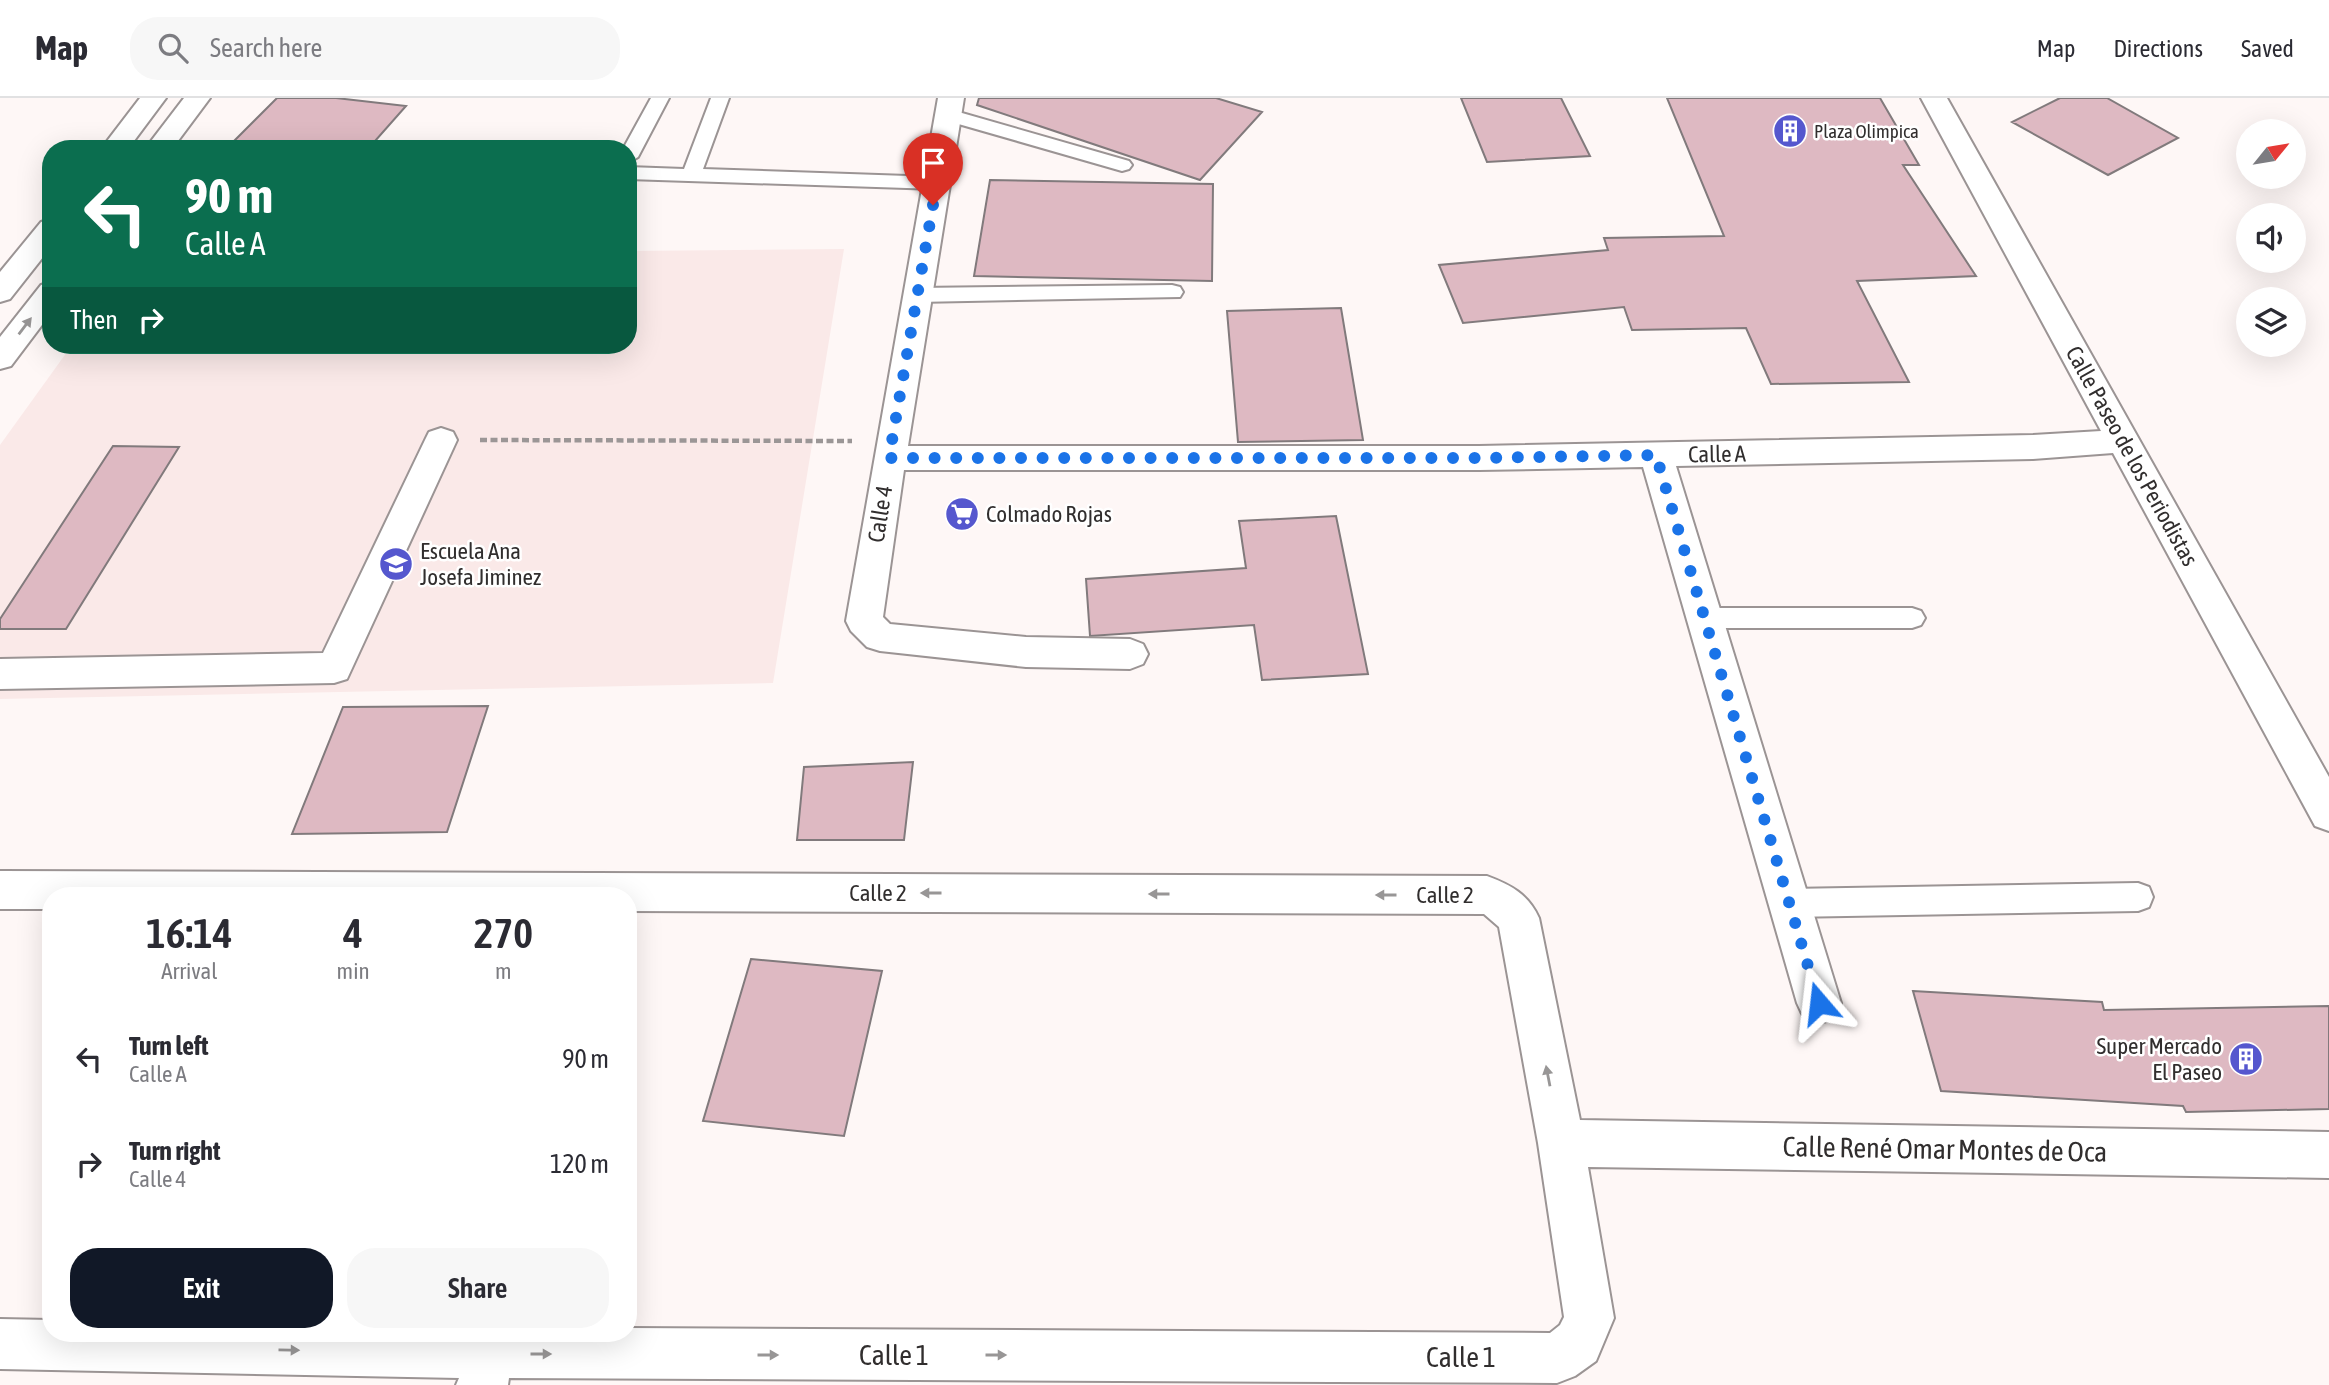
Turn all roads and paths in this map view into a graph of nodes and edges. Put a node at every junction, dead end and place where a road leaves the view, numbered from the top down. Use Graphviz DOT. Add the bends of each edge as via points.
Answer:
graph roads {
  1 [pos="140,98"];
  2 [pos="153,98"];
  3 [pos="197,98"];
  4 [pos="209,98"];
  5 [pos="660,98"];
  6 [pos="720,98"];
  7 [pos="1934,98"];
  8 [pos="950,107"];
  9 [pos="174,127"];
  10 [pos="122,139"];
  11 [pos="165,140"];
  12 [pos="637,140"];
  13 [pos="1122,165"];
  14 [pos="637,173"];
  15 [pos="691,176"];
  16 [pos="936,183"];
  17 [pos="42,239"];
  18 [pos="0,292"];
  19 [pos="1172,292"];
  20 [pos="917,295"];
  21 [pos="42,304"];
  22 [pos="0,359"];
  23 [pos="441,440"];
  24 [pos="2125,441"];
  25 [pos="890,450"];
  26 [pos="1656,455"];
  27 [pos="1704,618"];
  28 [pos="1912,618"];
  29 [pos="1130,654"];
  30 [pos="0,674"];
  31 [pos="2329,814"];
  32 [pos="0,890"];
  33 [pos="42,890"];
  34 [pos="637,892"];
  35 [pos="2138,897"];
  36 [pos="1788,903"];
  37 [pos="1819,1003"];
  38 [pos="1561,1143"];
  39 [pos="2329,1155"];
  40 [pos="0,1344"];
  41 [pos="487,1369"];
  1 -- 10 [label="street"];
  2 -- 10 [label="street"];
  3 -- 9 [label="street"];
  4 -- 9 [label="street"];
  5 -- 12 [label="lane"];
  6 -- 15 [label="lane"];
  7 -- 24 [label="street, Calle Paseo de los Periodistas"];
  8 -- 13 [label="lane"];
  8 -- 16 [label="street, Calle 4"];
  9 -- 11 [label="street"];
  14 -- 15 [label="lane"];
  15 -- 16 [label="lane"];
  16 -- 20 [label="street, Calle 4"];
  17 -- 18 [label="street"];
  19 -- 20 [label="lane"];
  20 -- 25 [label="street, Calle 4"];
  22 -- 21 [label="street, one-way"];
  23 -- 25 [label="path"];
  23 -- 30 [label="street" via="334,668"];
  24 -- 26 [label="street, Calle A"];
  24 -- 31 [label="street, Calle Paseo de los Periodistas"];
  25 -- 26 [label="street, Calle A" via="1479,458"];
  25 -- 29 [label="street, Calle 4" via="864,621 880,637 1026,652"];
  26 -- 27 [label="street"];
  27 -- 28 [label="lane"];
  27 -- 36 [label="street"];
  33 -- 32 [label="street, Calle 2, one-way"];
  38 -- 34 [label="street, Calle 2, one-way" via="1518,918 1504,903 1487,895"];
  35 -- 36 [label="lane"];
  36 -- 37 [label="street"];
  38 -- 39 [label="street, Calle René Omar Montes de Oca"];
  41 -- 38 [label="street, Calle 1, one-way" via="1557,1358 1578,1343 1589,1318"];
  40 -- 41 [label="street, Calle 1, one-way"];
}
